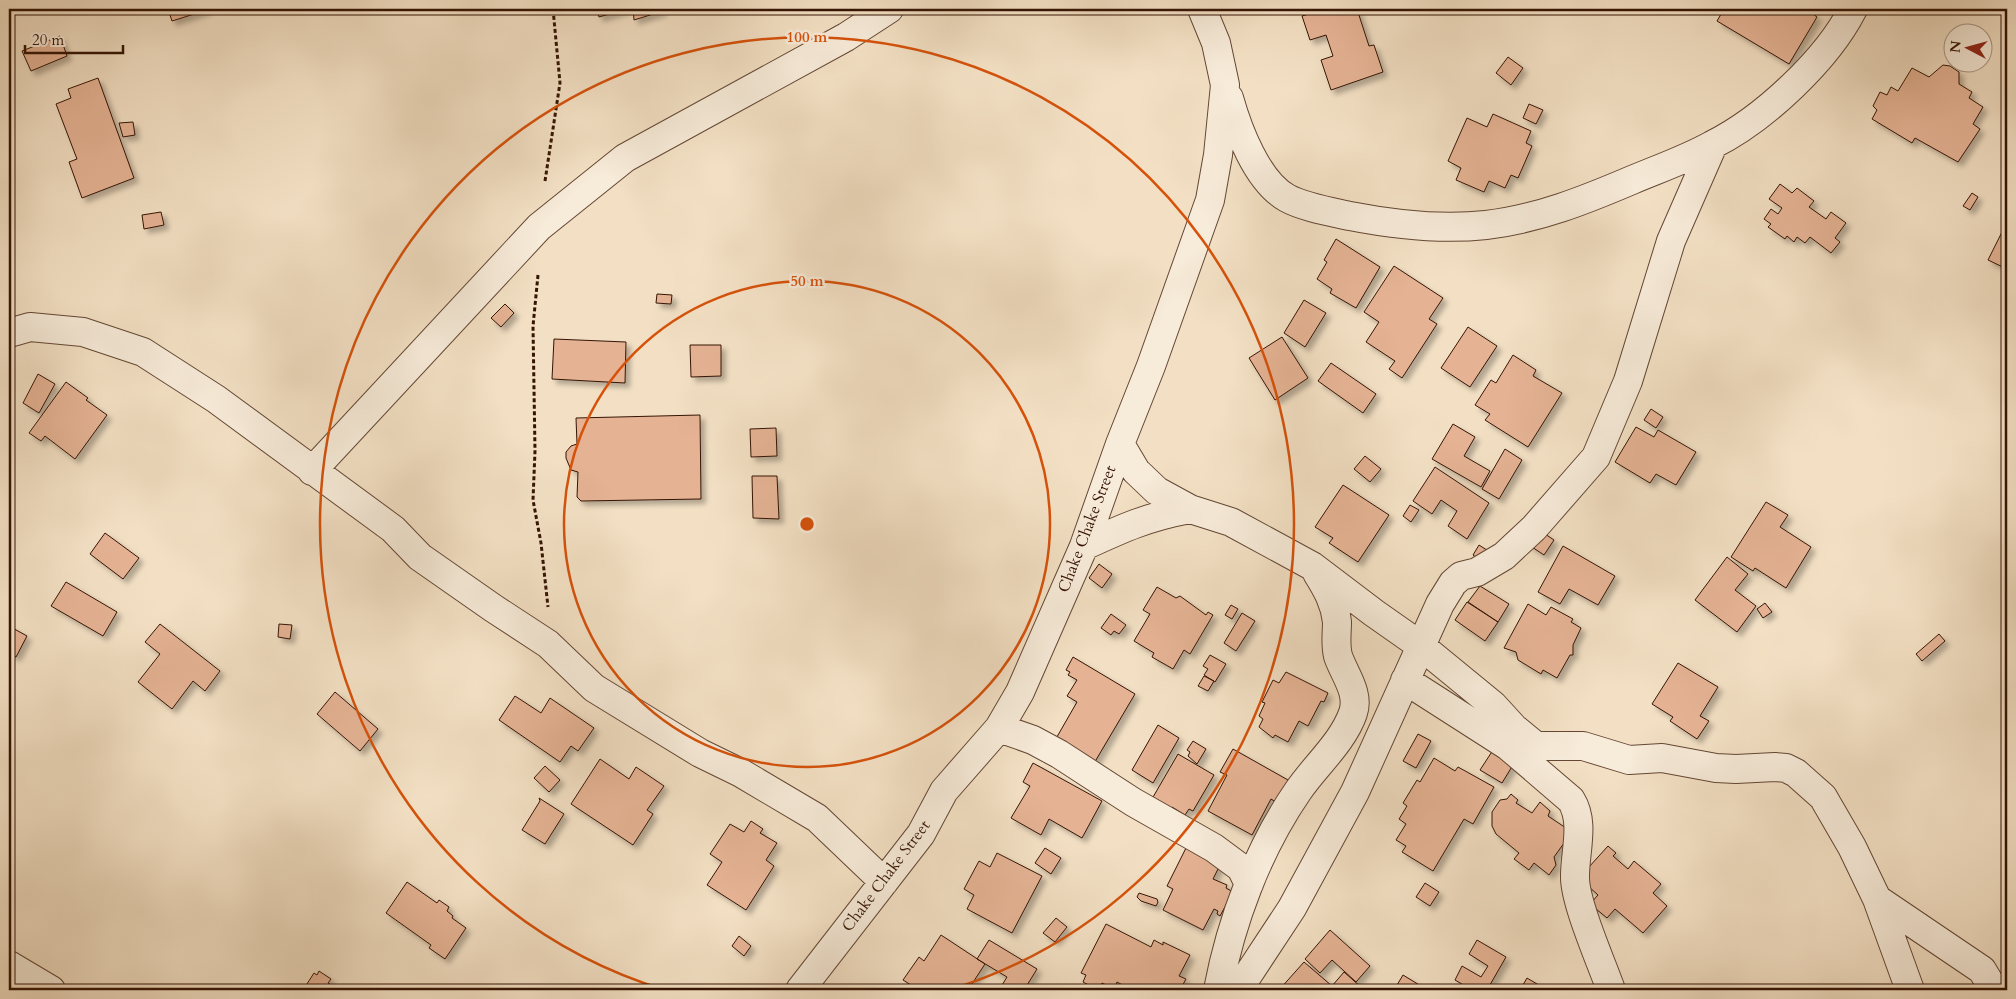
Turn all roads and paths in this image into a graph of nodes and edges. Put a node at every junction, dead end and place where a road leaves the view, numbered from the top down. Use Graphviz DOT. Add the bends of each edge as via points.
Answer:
graph roads {
  1 [pos="553,9"];
  2 [pos="889,9"];
  3 [pos="1202,9"];
  4 [pos="1853,9"];
  5 [pos="1225,85"];
  6 [pos="1713,145"];
  7 [pos="539,227"];
  8 [pos="538,272"];
  9 [pos="9,333"];
  10 [pos="1120,444"];
  11 [pos="312,471"];
  12 [pos="1190,509"];
  13 [pos="1084,546"];
  14 [pos="1312,566"];
  15 [pos="548,644"];
  16 [pos="1421,646"];
  17 [pos="1405,680"];
  18 [pos="999,728"];
  19 [pos="1508,746"];
  20 [pos="1538,746"];
  21 [pos="884,882"];
  22 [pos="1249,884"];
  23 [pos="1877,899"];
  24 [pos="9,965"];
  25 [pos="52,990"];
  26 [pos="800,990"];
  27 [pos="1218,990"];
  28 [pos="1238,990"];
  29 [pos="1611,990"];
  30 [pos="1910,990"];
  31 [pos="1994,990"];
  1 -- 7 [label="path" via="560,82"];
  2 -- 7 [label="street" via="846,37 624,158"];
  3 -- 5 [label="street, Chake Chake Street" via="1216,43"];
  4 -- 6 [label="street" via="1842,31 1813,66 1774,102"];
  5 -- 6 [label="street" via="1239,133 1262,171 1281,193 1288,199 1330,212 1387,224 1438,228 1487,224 1551,212"];
  5 -- 10 [label="street, Chake Chake Street" via="1210,200 1152,366"];
  6 -- 16 [label="street" via="1671,240 1628,381 1596,457 1552,510 1504,556 1477,572 1461,576 1454,583 1440,604"];
  7 -- 11 [label="street"];
  8 -- 15 [label="path" via="533,326 533,500 547,592"];
  9 -- 11 [label="street" via="30,328 83,332 143,352 216,399"];
  10 -- 12 [label="street" via="1136,471 1157,492"];
  10 -- 13 [label="street, Chake Chake Street"];
  11 -- 15 [label="street" via="393,529 420,557"];
  12 -- 13 [label="street" via="1133,523"];
  12 -- 14 [label="street" via="1232,522"];
  13 -- 18 [label="street, Chake Chake Street" via="1020,692"];
  14 -- 16 [label="street"];
  14 -- 22 [label="street" via="1330,593 1335,609 1338,655 1355,699 1353,713 1343,732 1298,792 1265,848"];
  15 -- 21 [label="street" via="594,688 625,709 816,818"];
  16 -- 17 [label="street"];
  16 -- 20 [label="street"];
  17 -- 19 [label="street"];
  17 -- 28 [label="street" via="1355,792 1292,908"];
  18 -- 21 [label="street, Chake Chake Street" via="944,791 921,834"];
  18 -- 22 [label="street" via="1033,740 1059,754 1133,802 1214,848 1241,868"];
  19 -- 20 [label="street"];
  19 -- 29 [label="street" via="1571,800 1576,808 1579,821 1575,887"];
  20 -- 23 [label="street" via="1583,746 1629,760 1662,758 1716,768 1786,768 1809,782 1823,797"];
  21 -- 26 [label="street, Chake Chake Street"];
  22 -- 27 [label="street"];
  23 -- 30 [label="street"];
  23 -- 31 [label="street" via="1982,970"];
  24 -- 25 [label="street"];
}
